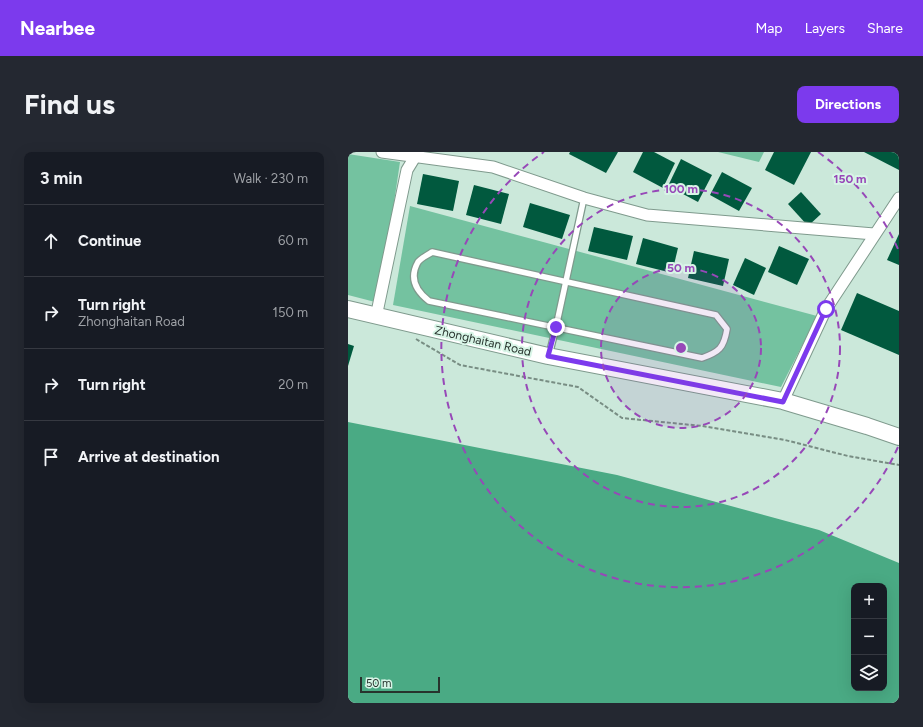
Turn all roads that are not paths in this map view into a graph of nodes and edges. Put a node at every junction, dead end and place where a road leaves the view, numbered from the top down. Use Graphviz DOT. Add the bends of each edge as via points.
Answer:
graph roads {
  1 [pos="382,152"];
  2 [pos="417,154"];
  3 [pos="584,198"];
  4 [pos="899,198"];
  5 [pos="874,234"];
  6 [pos="566,281"];
  7 [pos="348,309"];
  8 [pos="376,317"];
  9 [pos="556,327"];
  10 [pos="548,356"];
  11 [pos="783,402"];
  12 [pos="899,437"];
  1 -- 2 [label="street"];
  2 -- 3 [label="street" via="493,167"];
  2 -- 8 [label="street" via="407,170"];
  3 -- 5 [label="street" via="647,215"];
  3 -- 6 [label="lane"];
  4 -- 5 [label="street"];
  5 -- 11 [label="street" via="826,309"];
  6 -- 9 [label="lane"];
  6 -- 9 [label="lane" via="432,252 419,261 413,278 419,293 429,301"];
  6 -- 9 [label="lane" via="716,315 727,329 725,340 717,352 702,358"];
  7 -- 8 [label="main road, Zhonghaitan Road"];
  8 -- 10 [label="main road, Zhonghaitan Road"];
  9 -- 10 [label="lane"];
  10 -- 11 [label="main road, Zhonghaitan Road"];
  11 -- 12 [label="main road, Zhonghaitan Road"];
}
